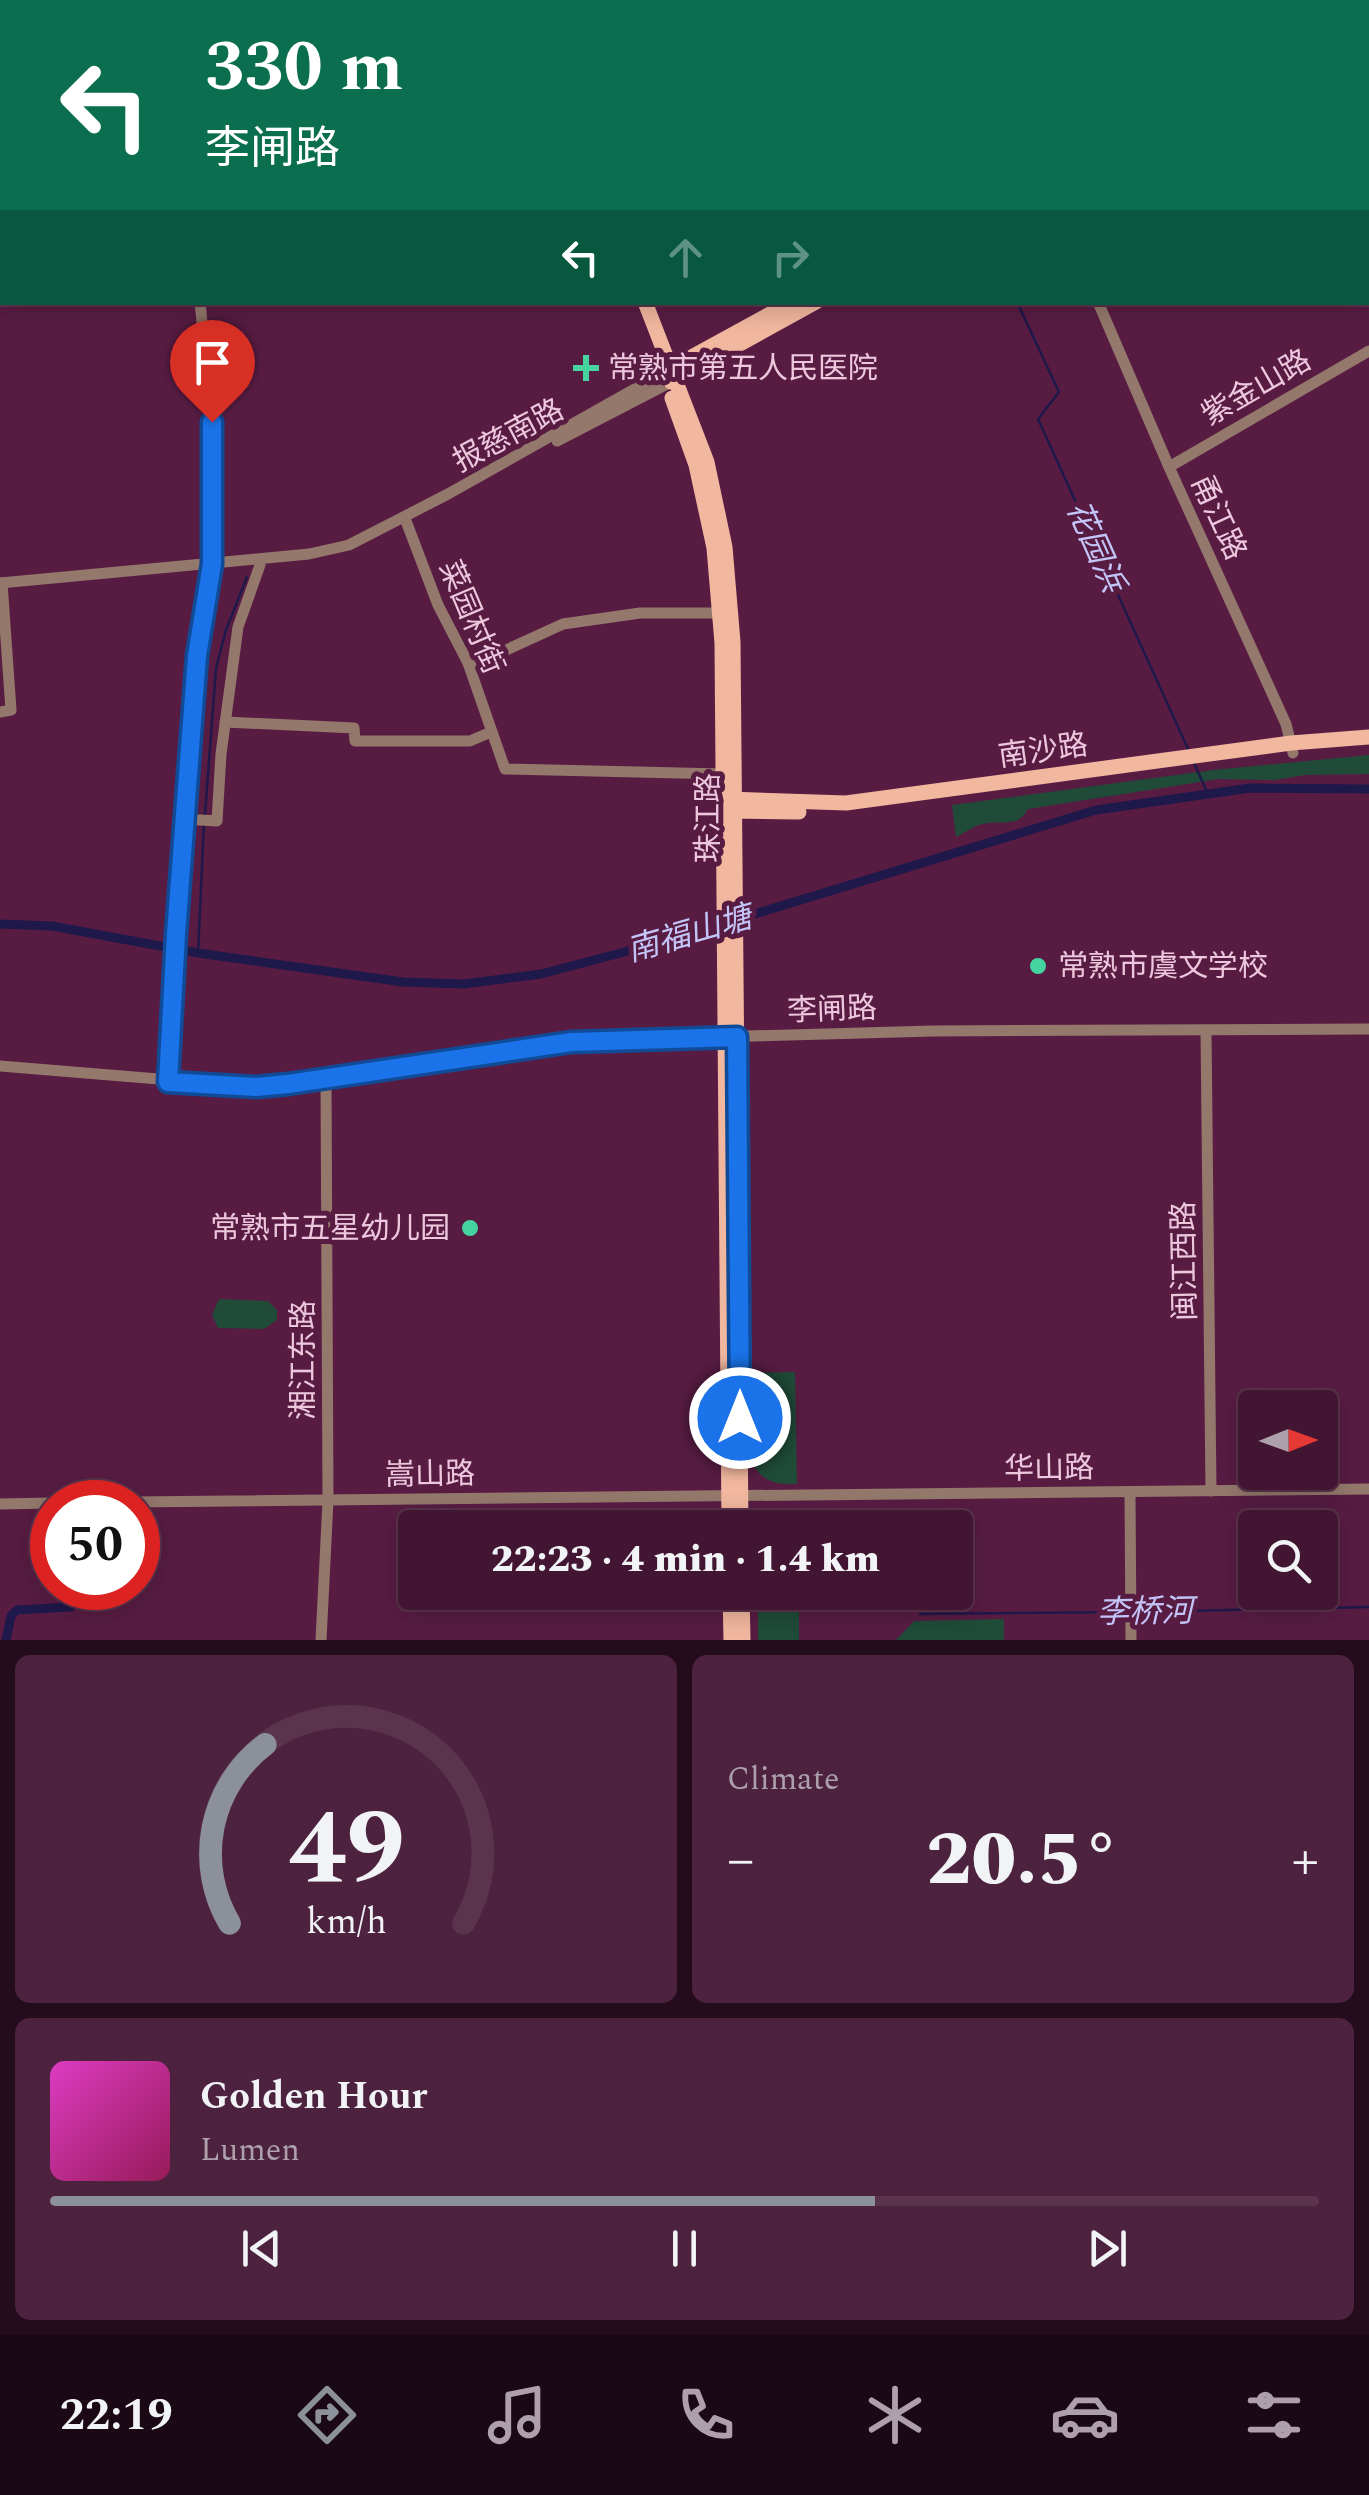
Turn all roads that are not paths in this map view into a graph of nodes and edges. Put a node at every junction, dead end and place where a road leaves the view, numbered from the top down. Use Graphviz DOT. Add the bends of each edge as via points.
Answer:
graph roads {
  1 [pos="200,305"];
  2 [pos="635,305"];
  3 [pos="645,305"];
  4 [pos="787,305"];
  5 [pos="810,305"];
  6 [pos="1099,305"];
  7 [pos="1369,351"];
  8 [pos="670,376"];
  9 [pos="1168,467"];
  10 [pos="406,521"];
  11 [pos="212,564"];
  12 [pos="260,566"];
  13 [pos="1,583"];
  14 [pos="719,613"];
  15 [pos="468,663"];
  16 [pos="0,712"];
  17 [pos="225,722"];
  18 [pos="491,732"];
  19 [pos="1369,737"];
  20 [pos="1369,746"];
  21 [pos="1292,748"];
  22 [pos="722,774"];
  23 [pos="729,805"];
  24 [pos="184,819"];
  25 [pos="1369,1029"];
  26 [pos="1206,1030"];
  27 [pos="731,1037"];
  28 [pos="0,1066"];
  29 [pos="326,1080"];
  30 [pos="168,1082"];
  31 [pos="1369,1489"];
  32 [pos="1211,1491"];
  33 [pos="1130,1492"];
  34 [pos="735,1496"];
  35 [pos="328,1500"];
  36 [pos="160,1502"];
  37 [pos="30,1503"];
  38 [pos="0,1504"];
  39 [pos="732,1510"];
  40 [pos="738,1510"];
  41 [pos="730,1610"];
  42 [pos="742,1610"];
  43 [pos="321,1640"];
  44 [pos="731,1640"];
  45 [pos="743,1640"];
  46 [pos="1131,1640"];
  1 -- 11 [label="street" via="212,422"];
  2 -- 8 [label="main road, 珠江路"];
  3 -- 8 [label="main road, 珠江路"];
  4 -- 8 [label="main road, 报慈南路"];
  5 -- 8 [label="main road, 报慈南路"];
  6 -- 9 [label="street, 甬江路"];
  7 -- 9 [label="street, 紫金山路"];
  8 -- 10 [label="street, 报慈南路"];
  8 -- 11 [label="street, 报慈南路" via="349,545"];
  8 -- 14 [label="main road, 珠江路" via="714,548"];
  8 -- 23 [label="main road, 珠江路" via="707,462 725,546 733,642"];
  9 -- 21 [label="street, 甬江路"];
  10 -- 12 [label="street, 报慈南路" via="344,553"];
  10 -- 15 [label="street, 菜园村街"];
  11 -- 12 [label="street, 报慈南路"];
  11 -- 13 [label="street, 报慈南路"];
  11 -- 24 [label="street"];
  12 -- 17 [label="street" via="238,628"];
  13 -- 16 [label="street" via="12,710"];
  14 -- 15 [label="street" via="640,613 563,624"];
  14 -- 22 [label="main road, 珠江路"];
  15 -- 18 [label="street, 菜园村街"];
  17 -- 18 [label="street" via="354,728 355,741 470,741"];
  17 -- 24 [label="street" via="218,821"];
  18 -- 22 [label="street, 菜园村街" via="505,769"];
  19 -- 21 [label="main road, 南沙路"];
  20 -- 21 [label="main road, 南沙路"];
  21 -- 23 [label="main road, 南沙路" via="1048,788 840,812"];
  22 -- 23 [label="main road, 珠江路"];
  23 -- 27 [label="main road, 珠江路"];
  24 -- 30 [label="street"];
  25 -- 26 [label="street, 李闸路"];
  26 -- 27 [label="street, 李闸路"];
  26 -- 32 [label="street, 闽江西路"];
  27 -- 29 [label="street, 李闸路" via="556,1044"];
  27 -- 34 [label="main road, 珠江路"];
  28 -- 30 [label="street, 李闸路"];
  29 -- 30 [label="street, 李闸路" via="256,1087"];
  29 -- 35 [label="street, 湘江东路"];
  31 -- 32 [label="street, 华山路"];
  32 -- 33 [label="street, 华山路"];
  33 -- 34 [label="street, 华山路"];
  33 -- 46 [label="street"];
  34 -- 35 [label="street, 嵩山路"];
  34 -- 39 [label="main road, 珠江路"];
  34 -- 40 [label="main road, 珠江路"];
  35 -- 36 [label="street, 嵩山路"];
  35 -- 43 [label="street, 湘江东路"];
  37 -- 38 [label="street"];
  41 -- 44 [label="main road"];
  42 -- 45 [label="main road"];
}
